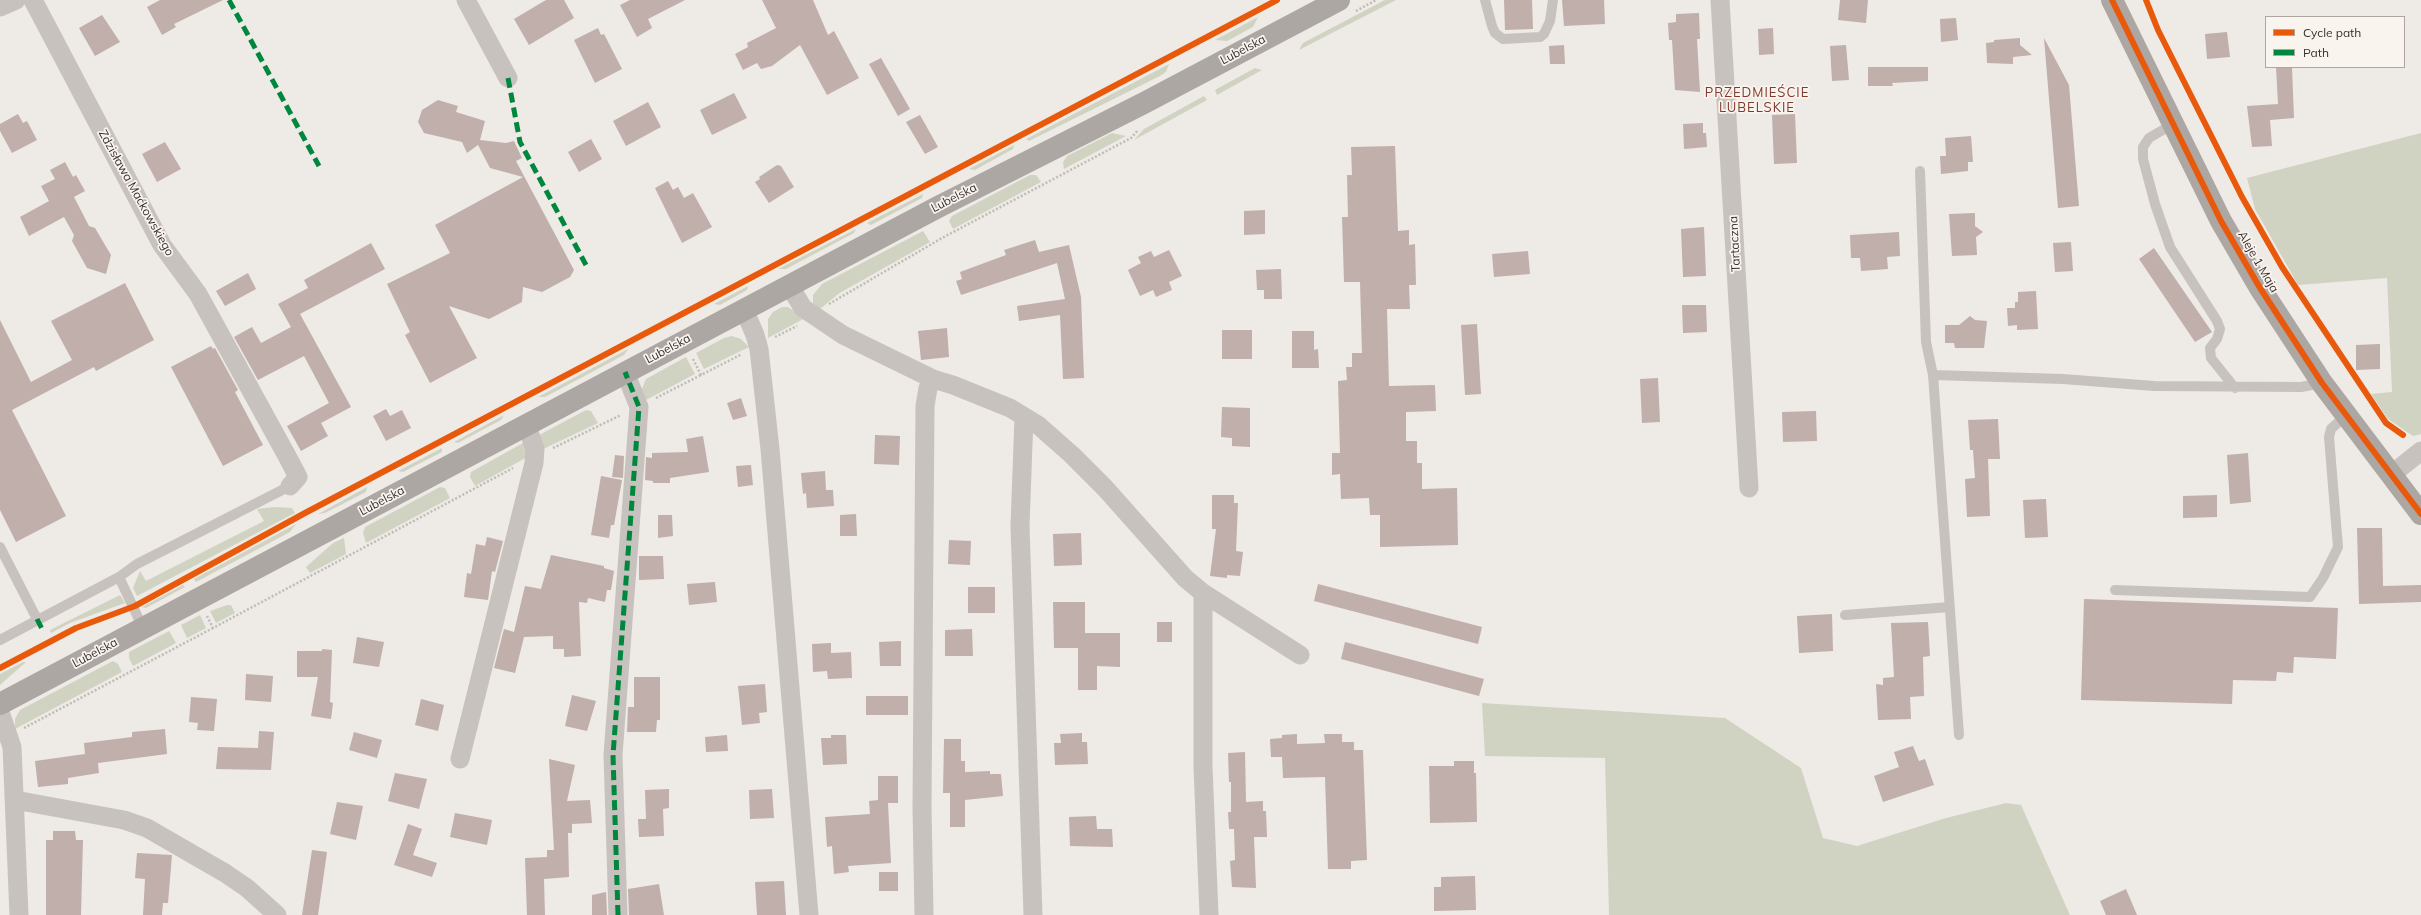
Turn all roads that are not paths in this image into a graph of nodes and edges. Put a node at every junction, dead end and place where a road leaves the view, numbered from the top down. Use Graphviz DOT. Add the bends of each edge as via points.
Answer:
graph roads {
  1 [pos="16,0"];
  2 [pos="33,0"];
  3 [pos="466,0"];
  4 [pos="1485,0"];
  5 [pos="1553,0"];
  6 [pos="1720,0"];
  7 [pos="2112,0"];
  8 [pos="0,7"];
  9 [pos="1344,7"];
  10 [pos="508,78"];
  11 [pos="2173,124"];
  12 [pos="1920,171"];
  13 [pos="789,285"];
  14 [pos="744,309"];
  15 [pos="625,372"];
  16 [pos="1933,375"];
  17 [pos="933,379"];
  18 [pos="2322,383"];
  19 [pos="2235,388"];
  20 [pos="2346,415"];
  21 [pos="1024,417"];
  22 [pos="526,424"];
  23 [pos="2421,450"];
  24 [pos="2391,475"];
  25 [pos="290,486"];
  26 [pos="1749,488"];
  27 [pos="2418,504"];
  28 [pos="0,547"];
  29 [pos="119,578"];
  30 [pos="2115,590"];
  31 [pos="1204,593"];
  32 [pos="1950,607"];
  33 [pos="1846,615"];
  34 [pos="37,619"];
  35 [pos="143,628"];
  36 [pos="0,640"];
  37 [pos="1300,655"];
  38 [pos="0,704"];
  39 [pos="0,712"];
  40 [pos="1959,735"];
  41 [pos="460,759"];
  42 [pos="15,800"];
  43 [pos="19,915"];
  44 [pos="277,915"];
  45 [pos="618,915"];
  46 [pos="809,915"];
  47 [pos="924,915"];
  48 [pos="1033,915"];
  49 [pos="1209,915"];
  1 -- 8 [label="street"];
  2 -- 25 [label="street, Zdzisława Maćkowskiego" via="162,245 198,294 287,456 298,477"];
  3 -- 10 [label="street"];
  4 -- 5 [label="lane" via="1495,33 1503,39 1540,37 1544,34 1550,21"];
  6 -- 26 [label="street, Tartaczna"];
  7 -- 11 [label="main road, Aleje 1 Maja"];
  9 -- 13 [label="main road, Lubelska"];
  11 -- 18 [label="main road, Aleje 1 Maja" via="2241,256 2270,306"];
  11 -- 19 [label="lane" via="2149,138 2143,147 2143,159 2170,247 2218,321 2220,330 2210,348 2211,358"];
  12 -- 16 [label="lane" via="1926,342"];
  13 -- 14 [label="main road, Lubelska"];
  13 -- 17 [label="street" via="803,308 813,317 864,346"];
  14 -- 15 [label="main road, Lubelska"];
  14 -- 46 [label="street" via="758,346 778,526"];
  15 -- 22 [label="main road, Lubelska"];
  15 -- 45 [label="street" via="639,407 613,755"];
  16 -- 19 [label="lane"];
  16 -- 32 [label="lane"];
  17 -- 21 [label="street" via="960,388"];
  17 -- 47 [label="street" via="928,388 925,406 922,791"];
  18 -- 19 [label="lane" via="2301,387"];
  18 -- 20 [label="main road, Aleje 1 Maja"];
  20 -- 24 [label="main road, Aleje 1 Maja"];
  20 -- 30 [label="lane" via="2331,429 2329,437 2338,547 2323,578 2310,596"];
  21 -- 31 [label="street" via="1072,455 1185,578"];
  21 -- 48 [label="street" via="1020,526"];
  22 -- 35 [label="main road, Lubelska"];
  22 -- 41 [label="street" via="535,449 535,457"];
  23 -- 24 [label="street"];
  24 -- 27 [label="main road, Aleje 1 Maja"];
  25 -- 29 [label="lane" via="137,564"];
  28 -- 34 [label="lane"];
  29 -- 34 [label="lane"];
  29 -- 35 [label="lane"];
  31 -- 37 [label="street"];
  31 -- 49 [label="street" via="1203,767"];
  32 -- 33 [label="lane"];
  32 -- 40 [label="lane"];
  34 -- 36 [label="lane"];
  35 -- 38 [label="main road, Lubelska"];
  39 -- 42 [label="street" via="12,747"];
  42 -- 43 [label="street"];
  42 -- 44 [label="street" via="124,820 148,828 225,873 265,902"];
}
